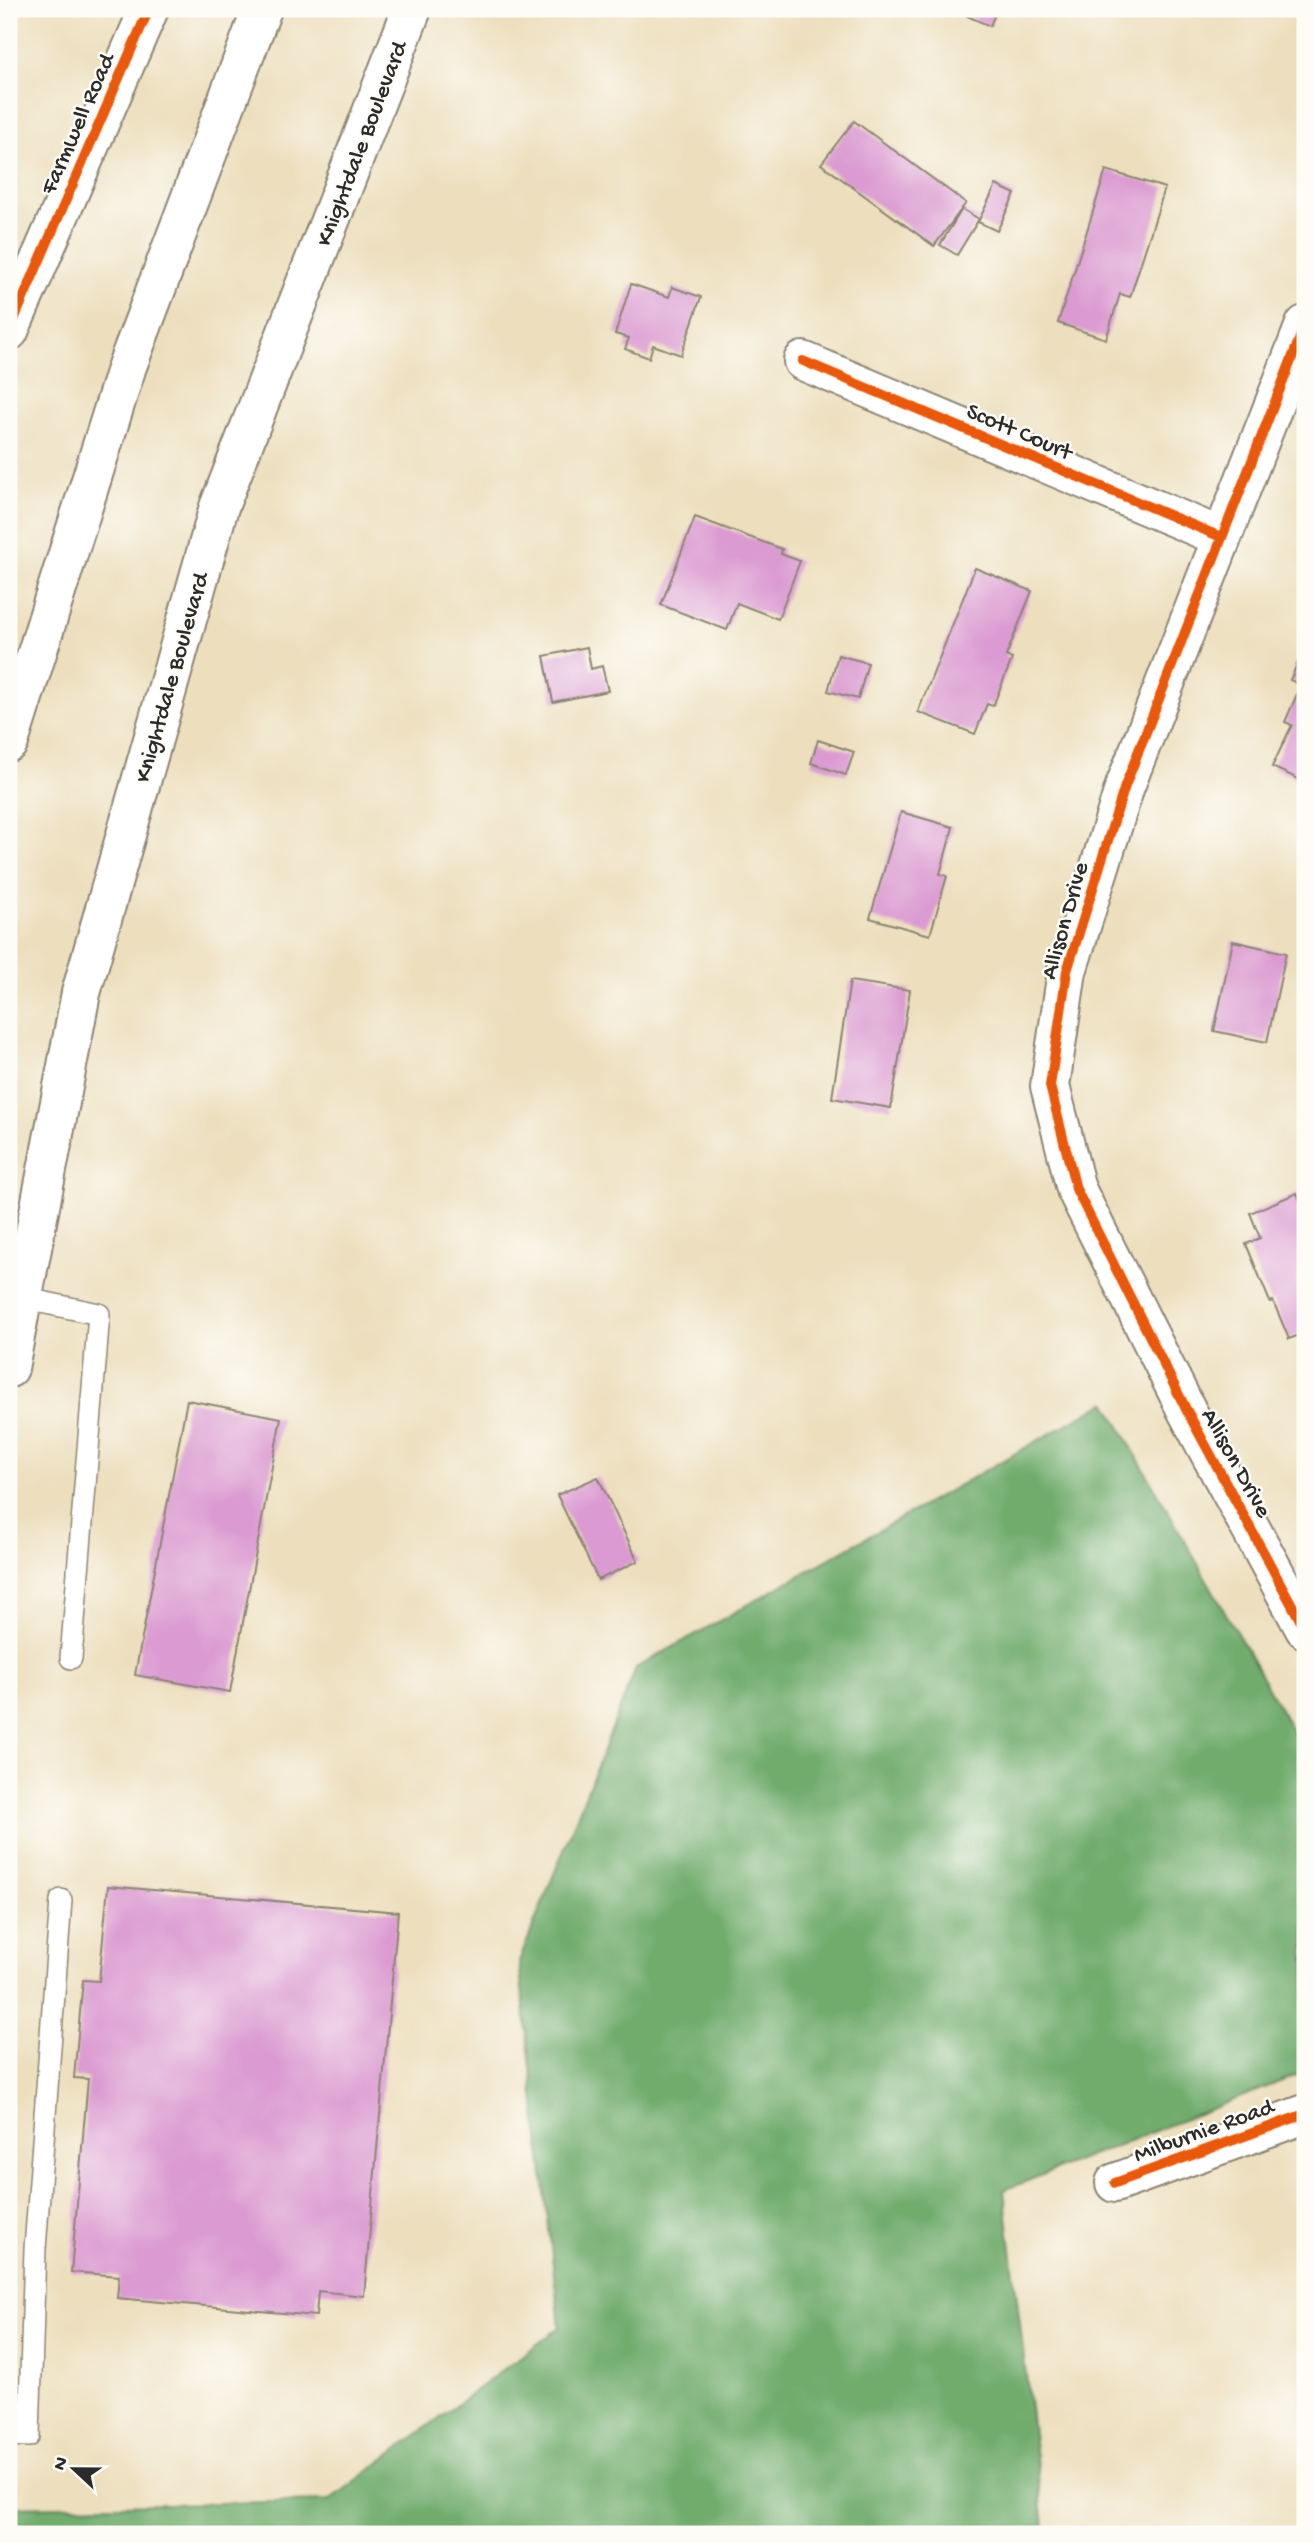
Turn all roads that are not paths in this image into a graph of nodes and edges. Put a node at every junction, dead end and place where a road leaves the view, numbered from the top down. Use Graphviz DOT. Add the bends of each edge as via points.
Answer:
graph roads {
  1 [pos="149,9"];
  2 [pos="261,9"];
  3 [pos="412,9"];
  4 [pos="1305,325"];
  5 [pos="9,331"];
  6 [pos="803,361"];
  7 [pos="1221,537"];
  8 [pos="9,742"];
  9 [pos="22,1298"];
  10 [pos="9,1368"];
  11 [pos="1305,1629"];
  12 [pos="71,1658"];
  13 [pos="61,1900"];
  14 [pos="1305,2114"];
  15 [pos="1115,2183"];
  16 [pos="9,2435"];
  1 -- 5 [label="street, Farmwell Road"];
  2 -- 8 [label="street" via="127,366"];
  3 -- 9 [label="street, Knightdale Boulevard" via="219,507 80,993"];
  4 -- 7 [label="street, Allison Drive"];
  6 -- 7 [label="street, Scott Court"];
  7 -- 11 [label="street, Allison Drive" via="1125,786 1068,971 1050,1086 1076,1189 1187,1411"];
  9 -- 10 [label="street, Knightdale Boulevard"];
  9 -- 12 [label="lane" via="99,1314"];
  13 -- 16 [label="lane" via="35,2249 29,2436"];
  14 -- 15 [label="street, Milburnie Road"];
}
